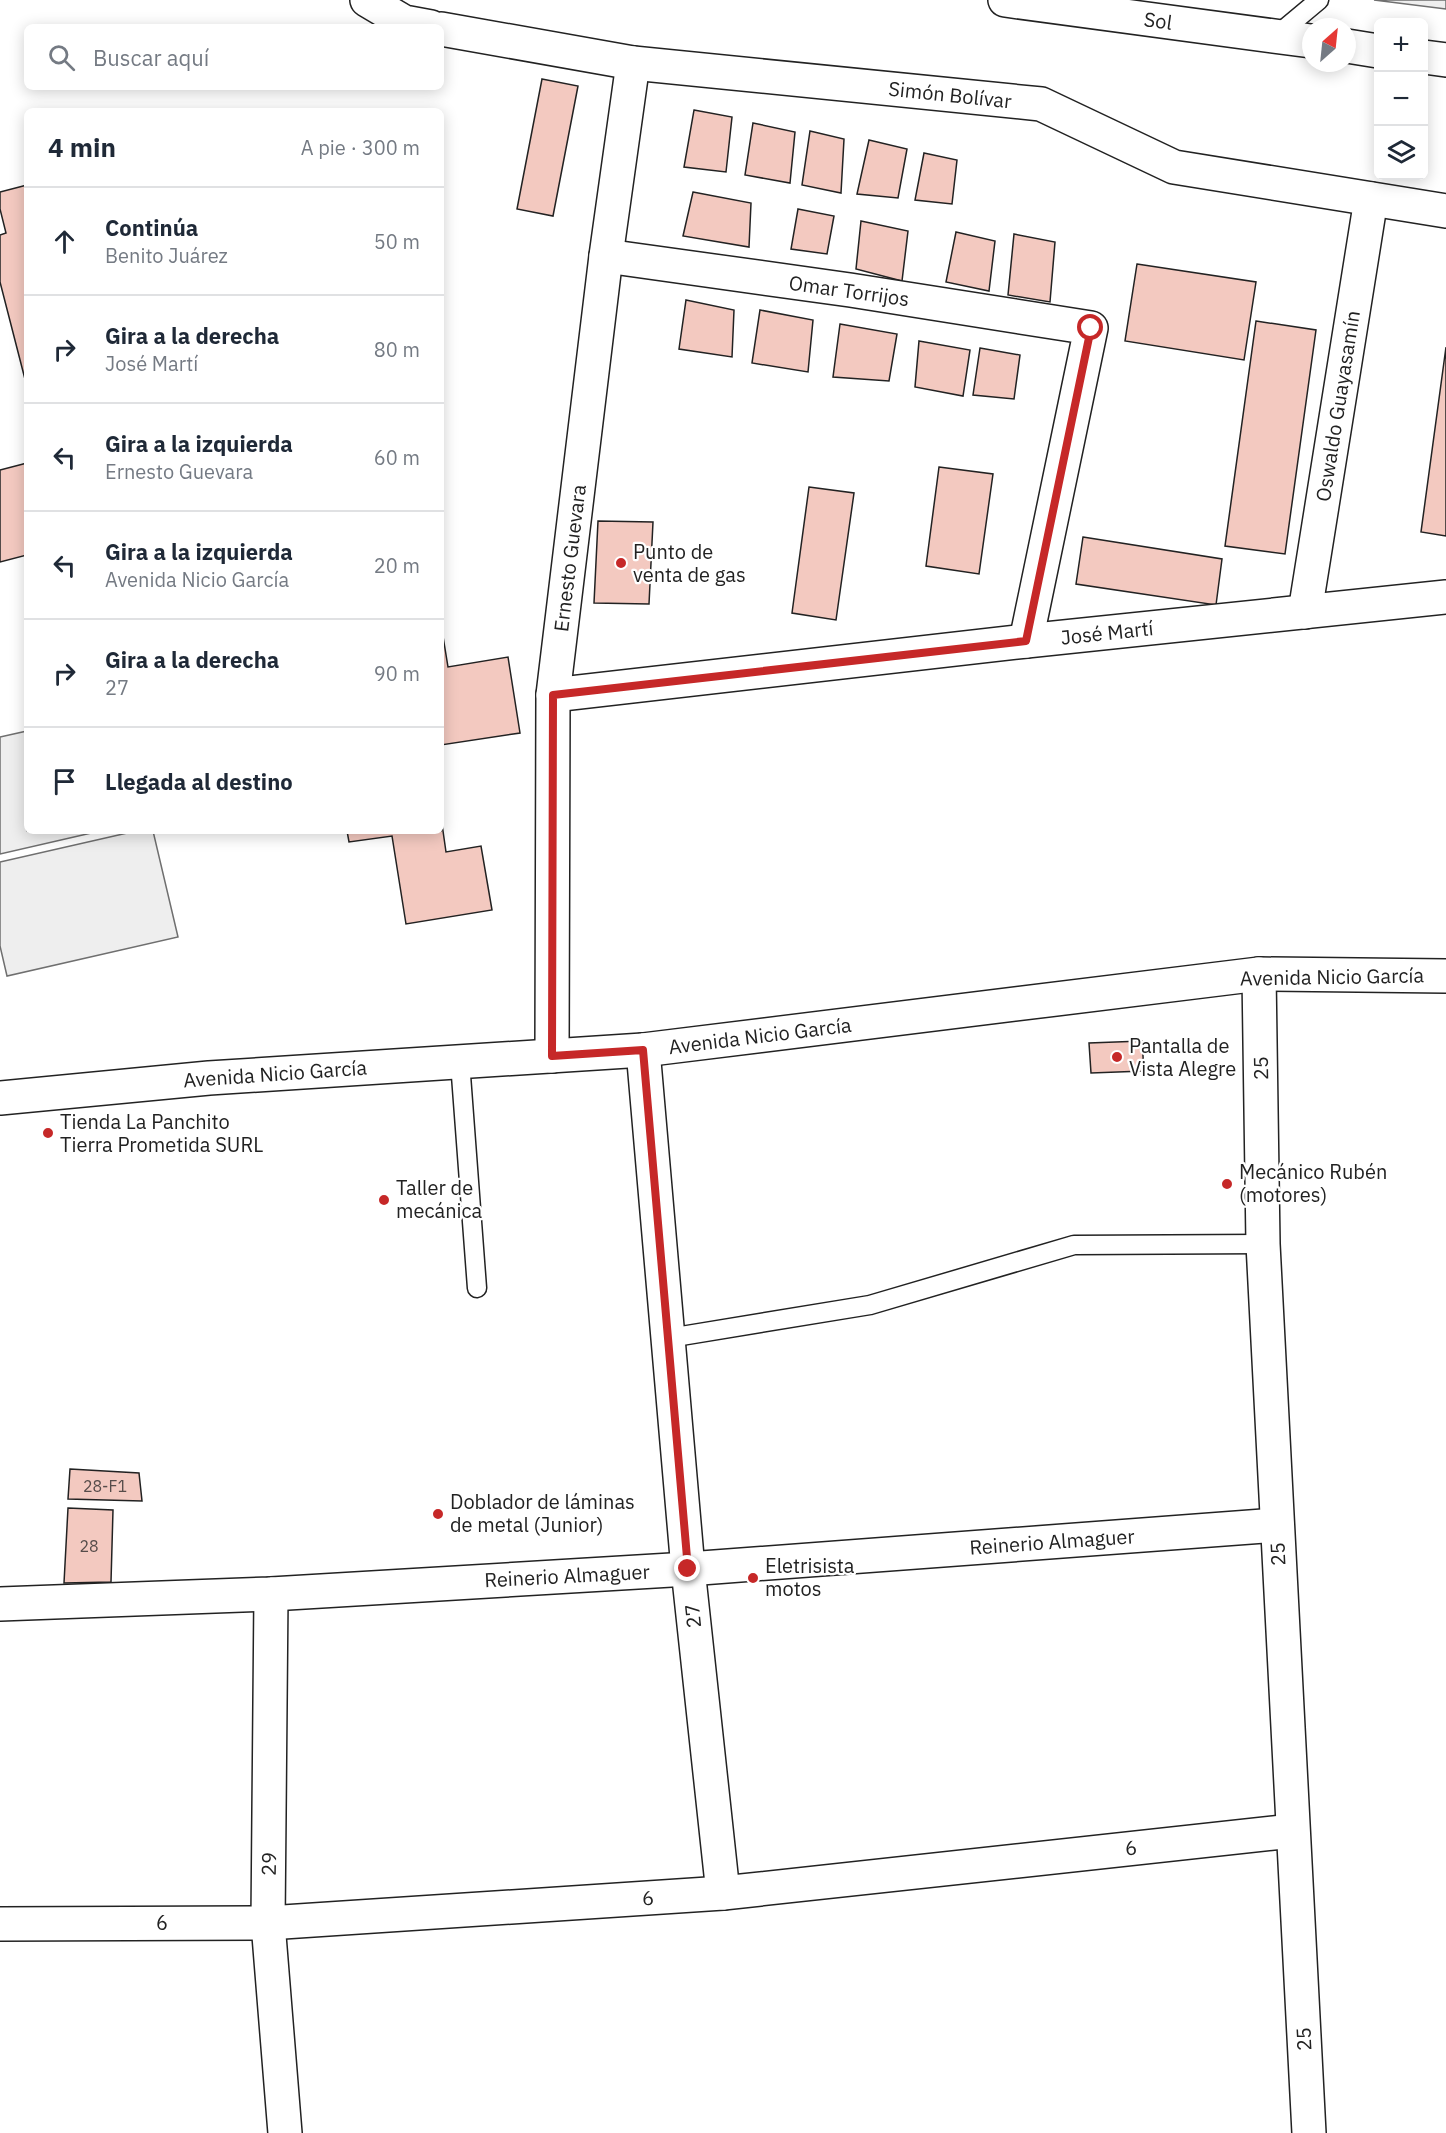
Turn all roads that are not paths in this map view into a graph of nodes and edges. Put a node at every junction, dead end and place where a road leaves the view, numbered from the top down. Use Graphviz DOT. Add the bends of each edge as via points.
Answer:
graph roads {
  1 [pos="367,0"];
  2 [pos="1005,0"];
  3 [pos="1319,0"];
  4 [pos="415,24"];
  5 [pos="444,30"];
  6 [pos="1275,36"];
  7 [pos="1302,40"];
  8 [pos="1356,47"];
  9 [pos="1374,50"];
  10 [pos="1428,58"];
  11 [pos="1446,60"];
  12 [pos="633,63"];
  13 [pos="1371,199"];
  14 [pos="1446,211"];
  15 [pos="606,256"];
  16 [pos="1446,597"];
  17 [pos="1305,612"];
  18 [pos="1026,641"];
  19 [pos="553,695"];
  20 [pos="1259,974"];
  21 [pos="1446,976"];
  22 [pos="643,1050"];
  23 [pos="552,1056"];
  24 [pos="460,1062"];
  25 [pos="0,1098"];
  26 [pos="1263,1244"];
  27 [pos="477,1288"];
  28 [pos="669,1338"];
  29 [pos="1277,1525"];
  30 [pos="688,1569"];
  31 [pos="271,1594"];
  32 [pos="0,1604"];
  33 [pos="1292,1831"];
  34 [pos="723,1893"];
  35 [pos="268,1923"];
  36 [pos="0,1924"];
  37 [pos="285,2133"];
  38 [pos="1309,2133"];
  1 -- 4 [label="street" via="404,22"];
  2 -- 6 [label="street, Sol"];
  3 -- 6 [label="lane"];
  5 -- 12 [label="street, Simón Bolívar"];
  6 -- 7 [label="street, Sol"];
  8 -- 9 [label="street"];
  10 -- 11 [label="street"];
  12 -- 13 [label="street, Simón Bolívar" via="1041,104 1174,167"];
  12 -- 15 [label="street, Ernesto Guevara"];
  13 -- 14 [label="street, Simón Bolívar"];
  13 -- 17 [label="street, Oswaldo Guayasamín"];
  15 -- 18 [label="street, Omar Torrijos" via="1091,328"];
  15 -- 19 [label="street, Ernesto Guevara"];
  16 -- 17 [label="street, José Martí"];
  17 -- 18 [label="street, José Martí"];
  18 -- 19 [label="street, José Martí"];
  19 -- 23 [label="street, Ernesto Guevara"];
  20 -- 21 [label="street, Avenida Nicio García"];
  20 -- 22 [label="street, Avenida Nicio García"];
  20 -- 26 [label="street, 25"];
  22 -- 23 [label="street, Avenida Nicio García"];
  22 -- 28 [label="street, 27"];
  23 -- 24 [label="street, Avenida Nicio García"];
  24 -- 25 [label="street, Avenida Nicio García" via="209,1078"];
  24 -- 27 [label="lane"];
  26 -- 28 [label="lane" via="1074,1245 870,1305"];
  26 -- 29 [label="street, 25"];
  28 -- 30 [label="street, 27"];
  29 -- 30 [label="street, Reinerio Almaguer"];
  29 -- 33 [label="street, 25"];
  30 -- 31 [label="street, Reinerio Almaguer"];
  30 -- 34 [label="street, 27"];
  31 -- 32 [label="street, Reinerio Almaguer"];
  31 -- 35 [label="street, 29"];
  33 -- 34 [label="street, 6"];
  33 -- 38 [label="street, 25"];
  34 -- 35 [label="street, 6"];
  35 -- 36 [label="street, 6"];
  35 -- 37 [label="street, 29"];
}
